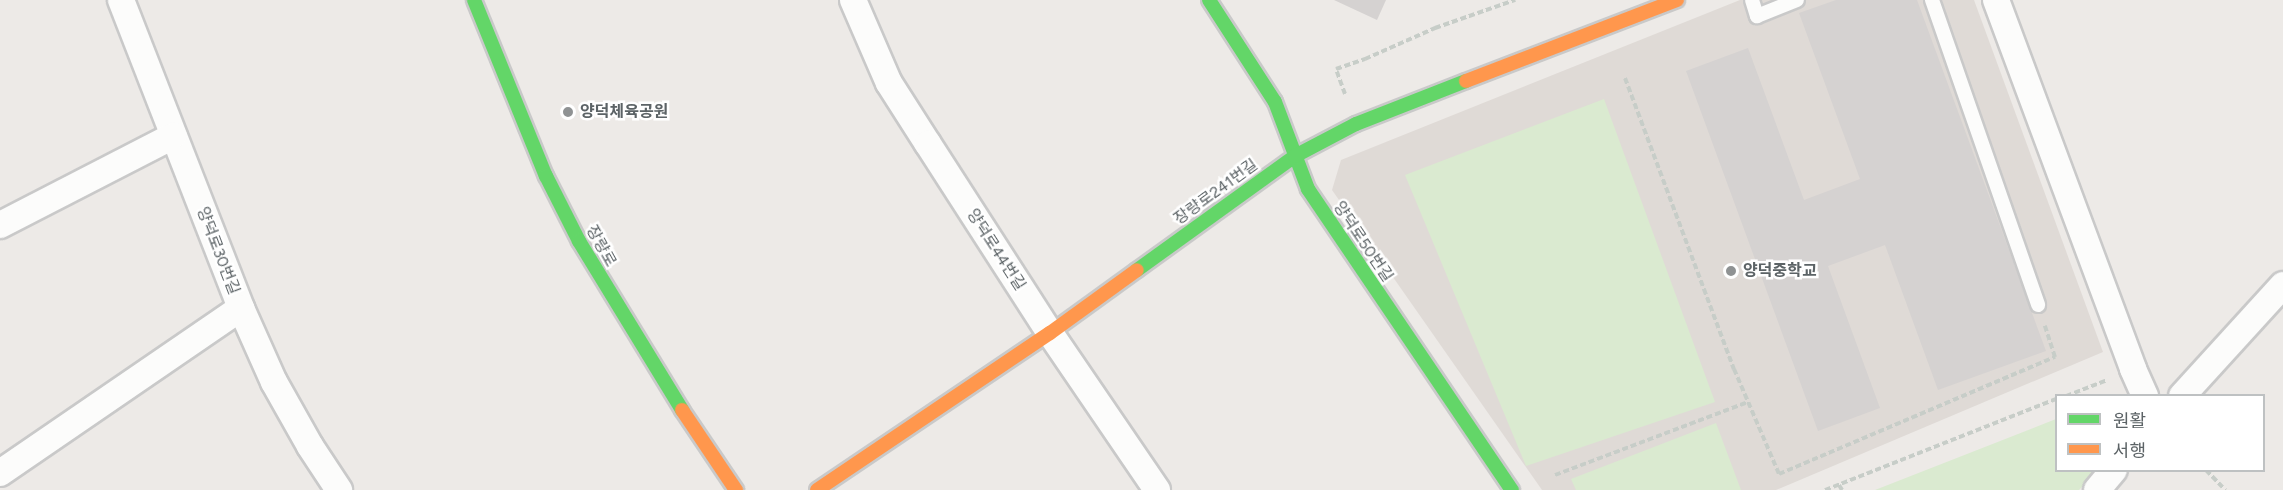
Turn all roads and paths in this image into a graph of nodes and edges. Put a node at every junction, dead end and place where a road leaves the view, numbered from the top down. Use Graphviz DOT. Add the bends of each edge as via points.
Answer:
graph roads {
  1 [pos="121,0"];
  2 [pos="474,0"];
  3 [pos="853,0"];
  4 [pos="1209,0"];
  5 [pos="1515,0"];
  6 [pos="1677,0"];
  7 [pos="1752,0"];
  8 [pos="1797,0"];
  9 [pos="1932,0"];
  10 [pos="1996,0"];
  11 [pos="1625,78"];
  12 [pos="1356,124"];
  13 [pos="173,136"];
  14 [pos="1295,156"];
  15 [pos="0,225"];
  16 [pos="2283,285"];
  17 [pos="2038,306"];
  18 [pos="241,308"];
  19 [pos="1050,333"];
  20 [pos="2133,369"];
  21 [pos="2071,394"];
  22 [pos="2144,394"];
  23 [pos="2184,394"];
  24 [pos="2055,399"];
  25 [pos="1748,402"];
  26 [pos="0,472"];
  27 [pos="2113,472"];
  28 [pos="2207,472"];
  29 [pos="1555,475"];
  30 [pos="1839,485"];
  31 [pos="339,490"];
  32 [pos="736,490"];
  33 [pos="817,490"];
  34 [pos="1157,490"];
  35 [pos="1512,490"];
  36 [pos="1825,490"];
  37 [pos="1842,490"];
  38 [pos="2097,490"];
  39 [pos="2225,490"];
  1 -- 13 [label="street, 양덕로30번길"];
  2 -- 32 [label="street, 장량로" via="546,176 579,241 660,377"];
  3 -- 19 [label="street, 양덕로44번길" via="889,83"];
  4 -- 14 [label="street, 양덕로50번길" via="1275,102"];
  5 -- 12 [label="path" via="1336,69"];
  6 -- 12 [label="street, 장량로241번길"];
  7 -- 8 [label="lane" via="1757,16"];
  9 -- 17 [label="lane"];
  10 -- 20 [label="street"];
  11 -- 25 [label="path"];
  12 -- 14 [label="street, 장량로241번길"];
  13 -- 15 [label="street"];
  13 -- 18 [label="street, 양덕로30번길"];
  14 -- 19 [label="street, 장량로241번길"];
  14 -- 35 [label="street, 양덕로50번길" via="1308,189"];
  16 -- 23 [label="street"];
  17 -- 25 [label="path" via="2055,357 1779,474"];
  18 -- 26 [label="street"];
  18 -- 31 [label="street, 양덕로30번길" via="274,382"];
  19 -- 33 [label="street, 장량로241번길"];
  19 -- 34 [label="street, 양덕로44번길"];
  20 -- 21 [label="path"];
  20 -- 22 [label="street"];
  24 -- 30 [label="path"];
  25 -- 29 [label="path"];
  27 -- 38 [label="street"];
  28 -- 39 [label="path"];
  30 -- 36 [label="path"];
  30 -- 37 [label="path"];
}
